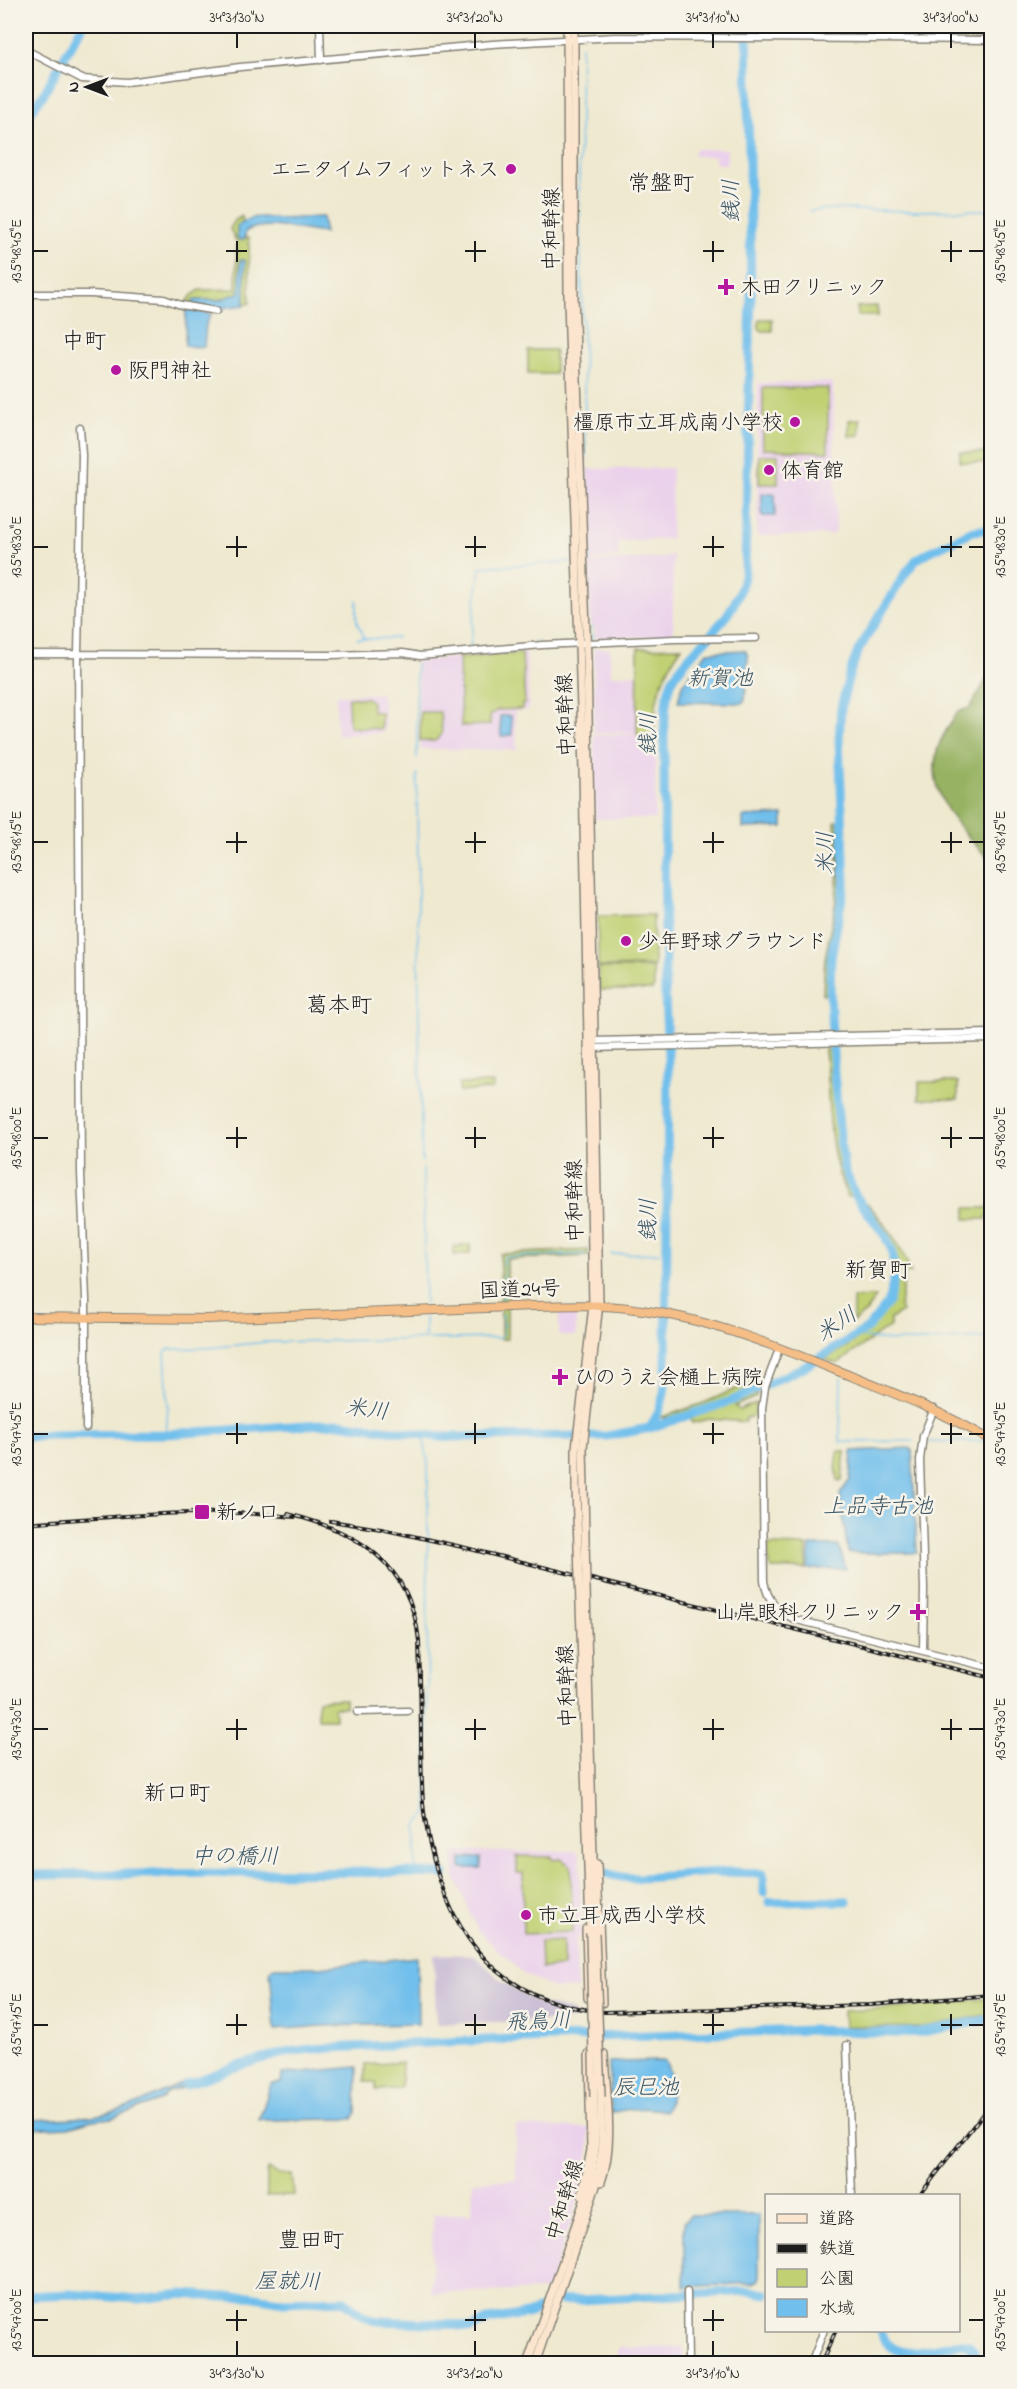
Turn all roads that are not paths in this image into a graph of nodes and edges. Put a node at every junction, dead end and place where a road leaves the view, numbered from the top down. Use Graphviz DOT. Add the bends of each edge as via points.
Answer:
graph roads {
  1 [pos="320,26"];
  2 [pos="567,26"];
  3 [pos="574,26"];
  4 [pos="571,39"];
  5 [pos="992,40"];
  6 [pos="26,50"];
  7 [pos="321,60"];
  8 [pos="26,294"];
  9 [pos="216,311"];
  10 [pos="80,428"];
  11 [pos="756,638"];
  12 [pos="583,643"];
  13 [pos="26,654"];
  14 [pos="78,654"];
  15 [pos="992,1033"];
  16 [pos="992,1039"];
  17 [pos="840,1040"];
  18 [pos="591,1045"];
  19 [pos="596,1306"];
  20 [pos="26,1317"];
  21 [pos="86,1317"];
  22 [pos="779,1349"];
  23 [pos="934,1409"];
  24 [pos="86,1428"];
  25 [pos="992,1440"];
  26 [pos="584,1633"];
  27 [pos="923,1650"];
  28 [pos="992,1668"];
  29 [pos="408,1711"];
  30 [pos="357,1712"];
  31 [pos="593,1841"];
  32 [pos="588,1849"];
  33 [pos="593,1933"];
  34 [pos="588,1998"];
  35 [pos="602,2003"];
  36 [pos="595,2022"];
  37 [pos="847,2045"];
  38 [pos="596,2054"];
  39 [pos="598,2097"];
  40 [pos="852,2194"];
  41 [pos="580,2209"];
  42 [pos="583,2224"];
  43 [pos="687,2292"];
  44 [pos="824,2332"];
  45 [pos="527,2364"];
  46 [pos="535,2364"];
  47 [pos="688,2364"];
  48 [pos="811,2364"];
  1 -- 7 [label="street"];
  2 -- 4 [label="main road, 中和幹線"];
  3 -- 4 [label="main road, 中和幹線"];
  4 -- 5 [label="street" via="660,36"];
  4 -- 7 [label="street"];
  4 -- 12 [label="main road, 中和幹線" via="568,295"];
  6 -- 7 [label="street" via="82,78 134,82"];
  8 -- 9 [label="street" via="152,298"];
  10 -- 14 [label="street"];
  11 -- 12 [label="street"];
  12 -- 14 [label="street" via="420,656"];
  12 -- 18 [label="main road, 中和幹線"];
  13 -- 14 [label="street"];
  14 -- 21 [label="street" via="81,1173"];
  15 -- 17 [label="street"];
  16 -- 17 [label="street"];
  17 -- 18 [label="street"];
  18 -- 19 [label="main road, 中和幹線"];
  19 -- 21 [label="highway, 国道24号" via="207,1319"];
  19 -- 22 [label="highway, 国道24号" via="634,1309 723,1328"];
  19 -- 26 [label="main road, 中和幹線, bridge" via="580,1444"];
  20 -- 21 [label="highway, 国道24号"];
  21 -- 24 [label="street"];
  22 -- 23 [label="highway, 国道24号"];
  22 -- 27 [label="street" via="764,1395 761,1424 764,1581 771,1600 797,1620"];
  23 -- 25 [label="highway, 国道24号"];
  23 -- 27 [label="street" via="923,1436 920,1460"];
  26 -- 31 [label="main road, 中和幹線"];
  26 -- 32 [label="main road, 中和幹線"];
  27 -- 28 [label="street"];
  29 -- 30 [label="street"];
  31 -- 33 [label="main road, 中和幹線"];
  31 -- 35 [label="main road" via="599,1874"];
  32 -- 33 [label="main road, 中和幹線"];
  32 -- 34 [label="main road" via="584,1860"];
  33 -- 39 [label="main road, 中和幹線, bridge"];
  36 -- 38 [label="street, bridge"];
  37 -- 40 [label="street"];
  38 -- 41 [label="main road" via="591,2150"];
  38 -- 42 [label="main road" via="608,2130 605,2169"];
  39 -- 41 [label="main road, 中和幹線" via="594,2165"];
  39 -- 42 [label="main road, 中和幹線" via="601,2160"];
  41 -- 45 [label="main road, 中和幹線"];
  42 -- 46 [label="main road, 中和幹線"];
  43 -- 47 [label="street"];
  44 -- 48 [label="street"];
}
